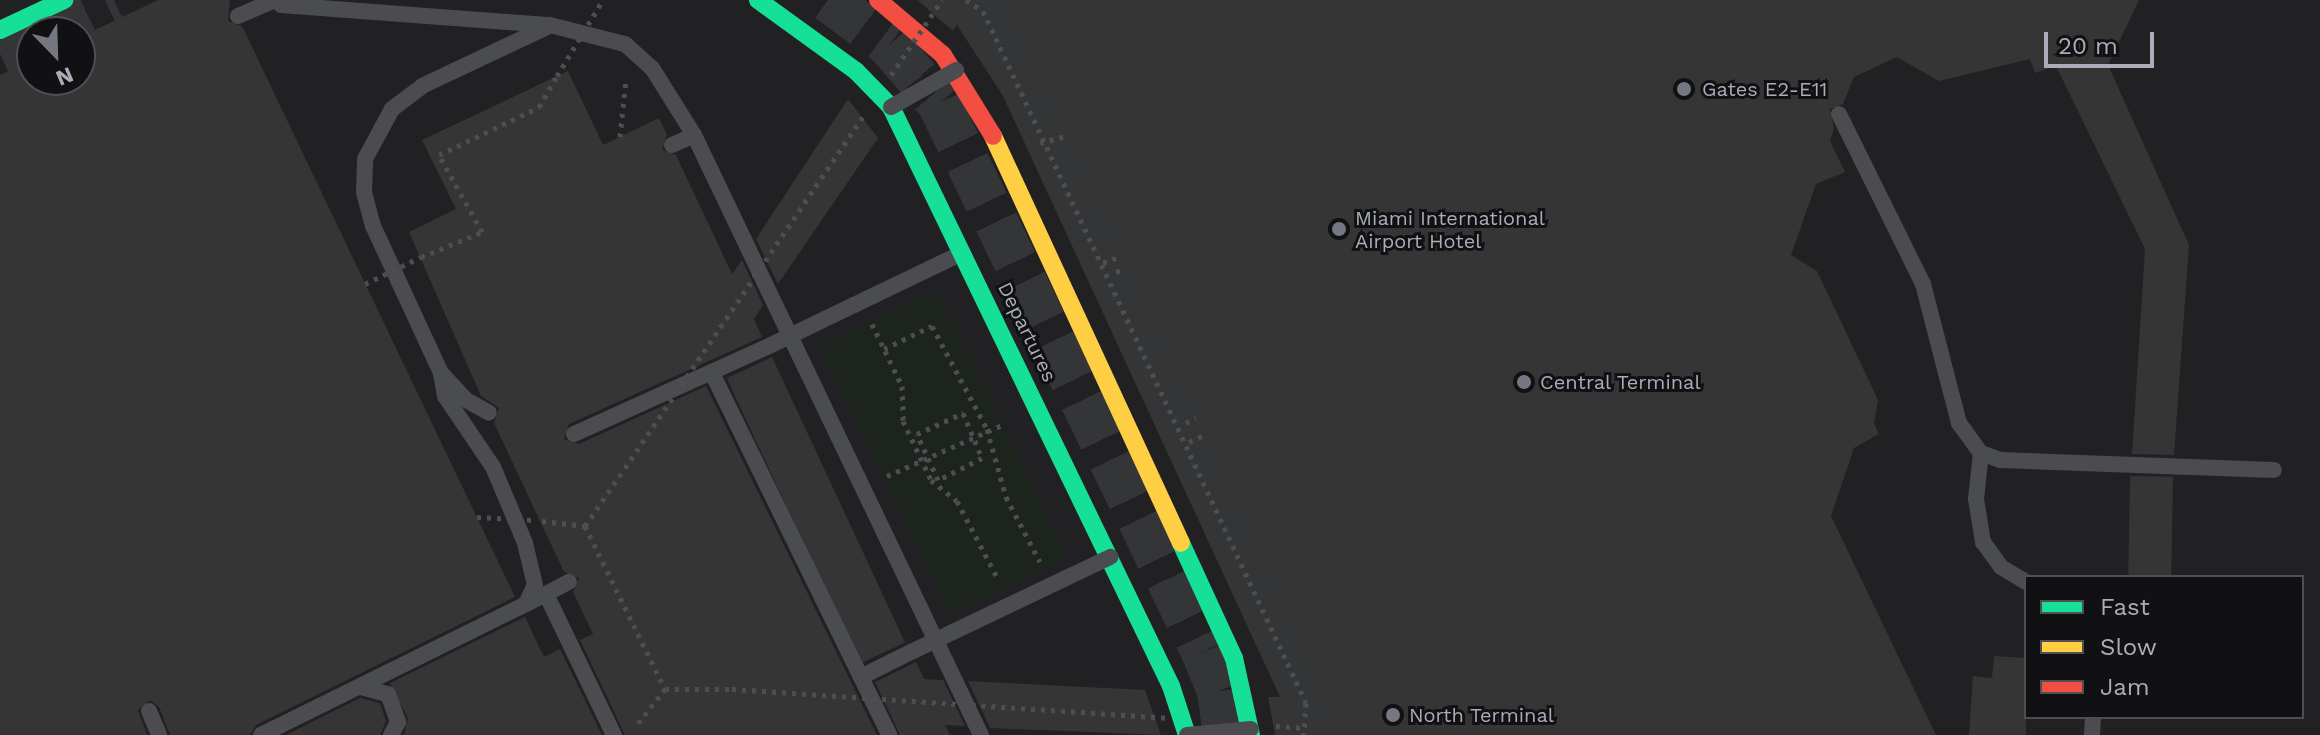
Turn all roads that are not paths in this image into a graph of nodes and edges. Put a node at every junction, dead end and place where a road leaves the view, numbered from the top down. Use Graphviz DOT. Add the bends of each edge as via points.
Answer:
graph roads {
  1 [pos="64,0"];
  2 [pos="758,0"];
  3 [pos="878,0"];
  4 [pos="278,2"];
  5 [pos="238,16"];
  6 [pos="550,25"];
  7 [pos="0,30"];
  8 [pos="956,70"];
  9 [pos="891,107"];
  10 [pos="1839,114"];
  11 [pos="694,135"];
  12 [pos="672,145"];
  13 [pos="963,252"];
  14 [pos="441,373"];
  15 [pos="712,373"];
  16 [pos="489,413"];
  17 [pos="574,434"];
  18 [pos="1981,453"];
  19 [pos="2274,470"];
  20 [pos="1110,557"];
  21 [pos="2024,581"];
  22 [pos="569,582"];
  23 [pos="546,594"];
  24 [pos="526,604"];
  25 [pos="861,677"];
  26 [pos="361,687"];
  27 [pos="149,711"];
  28 [pos="1184,730"];
  29 [pos="1251,732"];
  30 [pos="159,735"];
  31 [pos="261,735"];
  32 [pos="391,735"];
  33 [pos="614,735"];
  34 [pos="889,735"];
  35 [pos="981,735"];
  1 -- 7 [label="main road, bridge"];
  2 -- 9 [label="main road, Departures" via="856,71"];
  3 -- 8 [label="main road"];
  4 -- 5 [label="lane"];
  4 -- 6 [label="lane"];
  6 -- 11 [label="lane" via="625,44 668,88"];
  6 -- 14 [label="lane" via="422,86 392,109 365,159 364,192 373,226"];
  8 -- 9 [label="lane, bridge"];
  8 -- 29 [label="main road" via="980,107 1206,594 1242,682"];
  9 -- 13 [label="main road, Departures"];
  10 -- 18 [label="lane" via="1923,284 1959,423"];
  11 -- 12 [label="lane"];
  11 -- 35 [label="lane"];
  13 -- 15 [label="lane, bridge"];
  13 -- 20 [label="main road, Departures"];
  14 -- 16 [label="lane" via="466,400"];
  14 -- 24 [label="lane" via="445,396 493,467 525,543 535,585"];
  15 -- 17 [label="lane"];
  15 -- 25 [label="lane"];
  18 -- 19 [label="lane" via="2000,460"];
  18 -- 21 [label="lane" via="1976,499 1983,542 1994,560"];
  20 -- 25 [label="lane, bridge"];
  20 -- 28 [label="main road, Departures" via="1171,686"];
  22 -- 23 [label="lane"];
  23 -- 24 [label="lane"];
  23 -- 33 [label="lane"];
  24 -- 26 [label="lane"];
  25 -- 34 [label="lane"];
  26 -- 31 [label="lane"];
  26 -- 32 [label="lane" via="388,694 398,722"];
  27 -- 30 [label="lane"];
  28 -- 29 [label="lane, bridge"];
}
